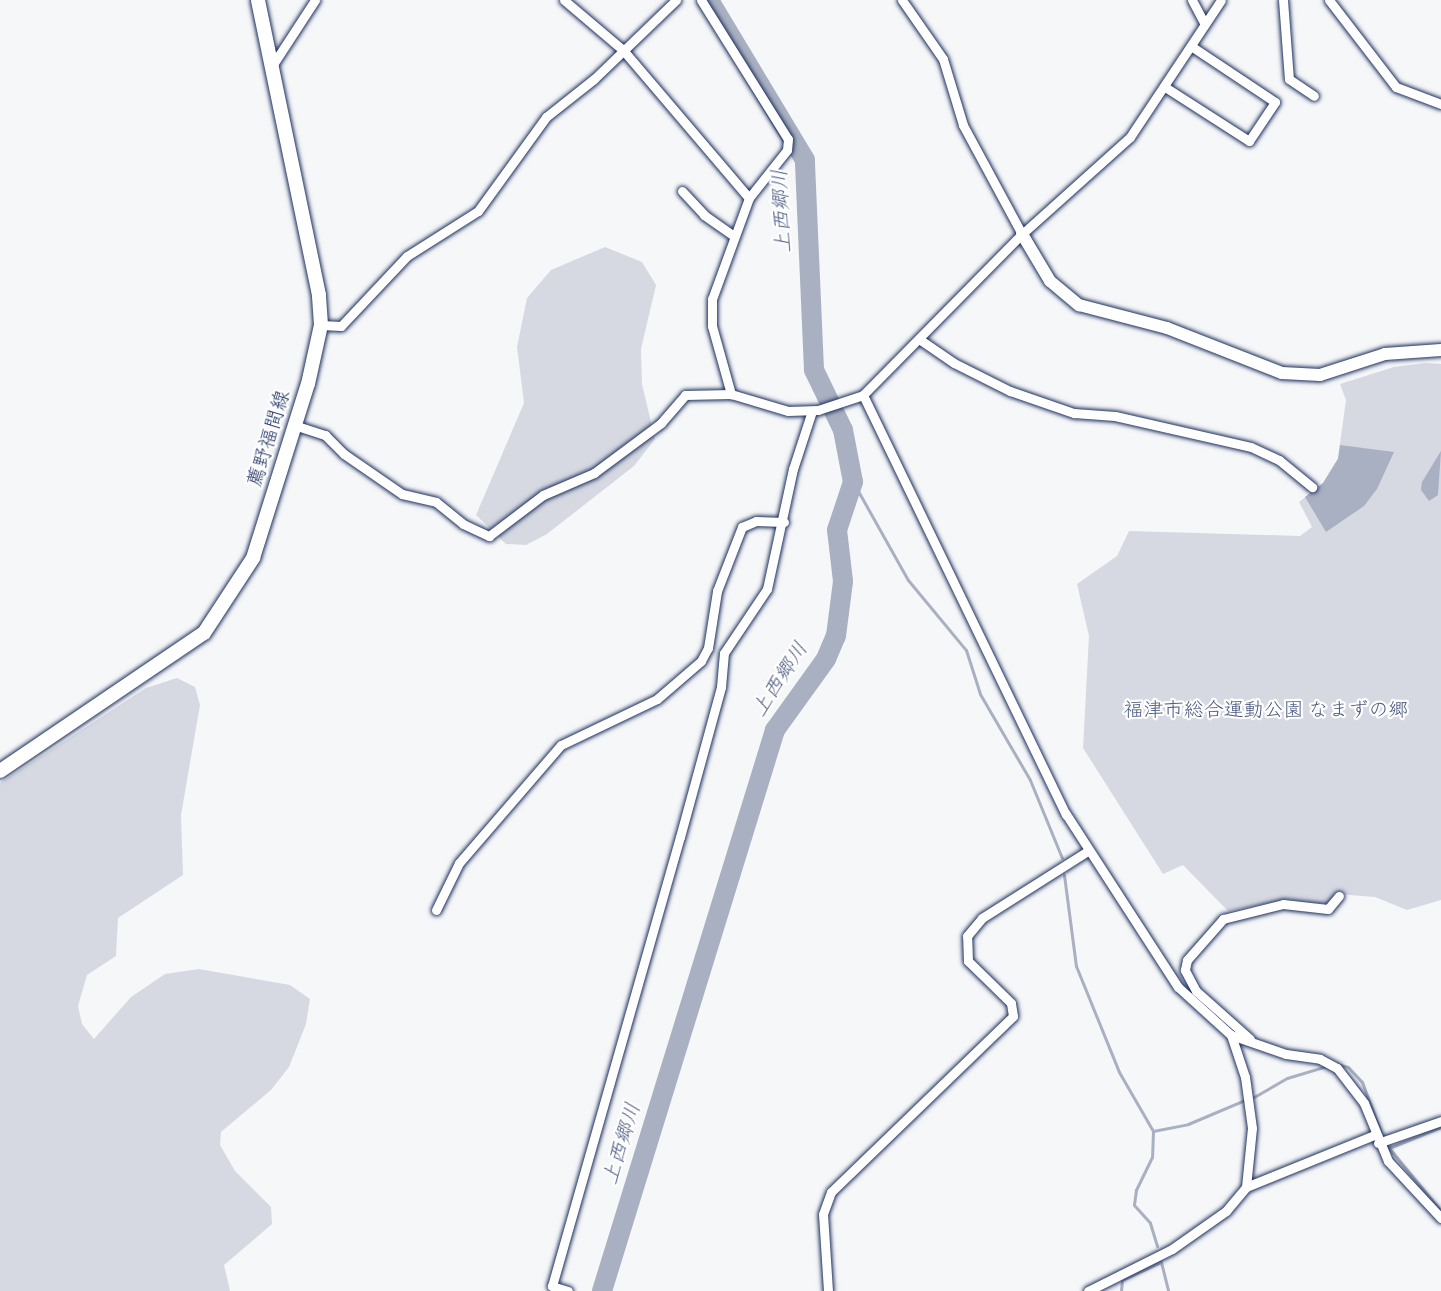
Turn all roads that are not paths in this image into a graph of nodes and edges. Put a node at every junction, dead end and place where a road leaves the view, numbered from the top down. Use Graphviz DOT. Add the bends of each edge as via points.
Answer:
graph roads {
  1 [pos="258,0"];
  2 [pos="315,0"];
  3 [pos="564,0"];
  4 [pos="676,0"];
  5 [pos="701,0"];
  6 [pos="902,0"];
  7 [pos="1192,0"];
  8 [pos="1221,0"];
  9 [pos="1283,0"];
  10 [pos="1329,0"];
  11 [pos="1205,24"];
  12 [pos="1191,46"];
  13 [pos="623,50"];
  14 [pos="269,70"];
  15 [pos="1165,87"];
  16 [pos="1314,96"];
  17 [pos="1441,104"];
  18 [pos="682,191"];
  19 [pos="749,198"];
  20 [pos="1022,234"];
  21 [pos="733,235"];
  22 [pos="321,325"];
  23 [pos="919,339"];
  24 [pos="1441,350"];
  25 [pos="731,394"];
  26 [pos="863,395"];
  27 [pos="815,410"];
  28 [pos="294,424"];
  29 [pos="1312,487"];
  30 [pos="784,522"];
  31 [pos="0,771"];
  32 [pos="1086,852"];
  33 [pos="1339,896"];
  34 [pos="436,910"];
  35 [pos="1231,1035"];
  36 [pos="1254,1043"];
  37 [pos="1441,1121"];
  38 [pos="1376,1139"];
  39 [pos="1246,1187"];
  40 [pos="1441,1218"];
  41 [pos="568,1291"];
  42 [pos="828,1291"];
  43 [pos="1088,1291"];
  1 -- 14 [label="main road, 薦野福間線"];
  2 -- 14 [label="street"];
  3 -- 13 [label="street"];
  4 -- 13 [label="street"];
  5 -- 19 [label="street" via="788,139 787,150"];
  6 -- 20 [label="street" via="944,59 963,125"];
  7 -- 11 [label="street"];
  8 -- 11 [label="street"];
  9 -- 16 [label="street" via="1289,79"];
  10 -- 17 [label="street" via="1396,87"];
  11 -- 12 [label="street"];
  12 -- 15 [label="street"];
  12 -- 15 [label="street" via="1275,102 1250,141"];
  13 -- 19 [label="street"];
  13 -- 22 [label="street" via="530,134 478,211 406,256 341,326"];
  14 -- 22 [label="main road, 薦野福間線" via="319,295"];
  15 -- 20 [label="street" via="1130,137"];
  18 -- 21 [label="street" via="704,215"];
  19 -- 21 [label="street"];
  20 -- 23 [label="street"];
  20 -- 24 [label="street" via="1050,281 1079,305 1167,328 1282,373 1320,375 1385,354"];
  21 -- 25 [label="street" via="712,299 711,326"];
  22 -- 28 [label="main road, 薦野福間線"];
  23 -- 26 [label="street"];
  23 -- 29 [label="street" via="954,363 1010,391 1074,413 1115,416 1251,447 1279,460"];
  25 -- 27 [label="street" via="762,406"];
  25 -- 28 [label="street" via="685,395 661,423 594,473 543,495 489,536 463,525 435,502 402,494 344,454 325,435"];
  26 -- 27 [label="street"];
  26 -- 32 [label="street"];
  27 -- 30 [label="street" via="793,469"];
  28 -- 31 [label="main road, 薦野福間線" via="253,558 213,623 192,642"];
  30 -- 34 [label="street" via="756,521 742,527 717,591 708,648 701,661 657,699 561,745 459,863"];
  30 -- 41 [label="street" via="767,589 724,652 721,687 552,1286"];
  32 -- 35 [label="street" via="1178,987"];
  32 -- 42 [label="street" via="982,918 967,936 968,961 1011,1003 1013,1016 831,1192 823,1214"];
  33 -- 36 [label="street" via="1328,909 1283,904 1223,919 1187,960 1185,970 1196,991"];
  35 -- 36 [label="street"];
  35 -- 39 [label="street" via="1245,1077 1252,1128"];
  36 -- 38 [label="street" via="1337,1068 1364,1103"];
  37 -- 38 [label="street"];
  38 -- 39 [label="street"];
  38 -- 40 [label="street" via="1399,1174"];
  39 -- 43 [label="street" via="1226,1211 1172,1249"];
}
